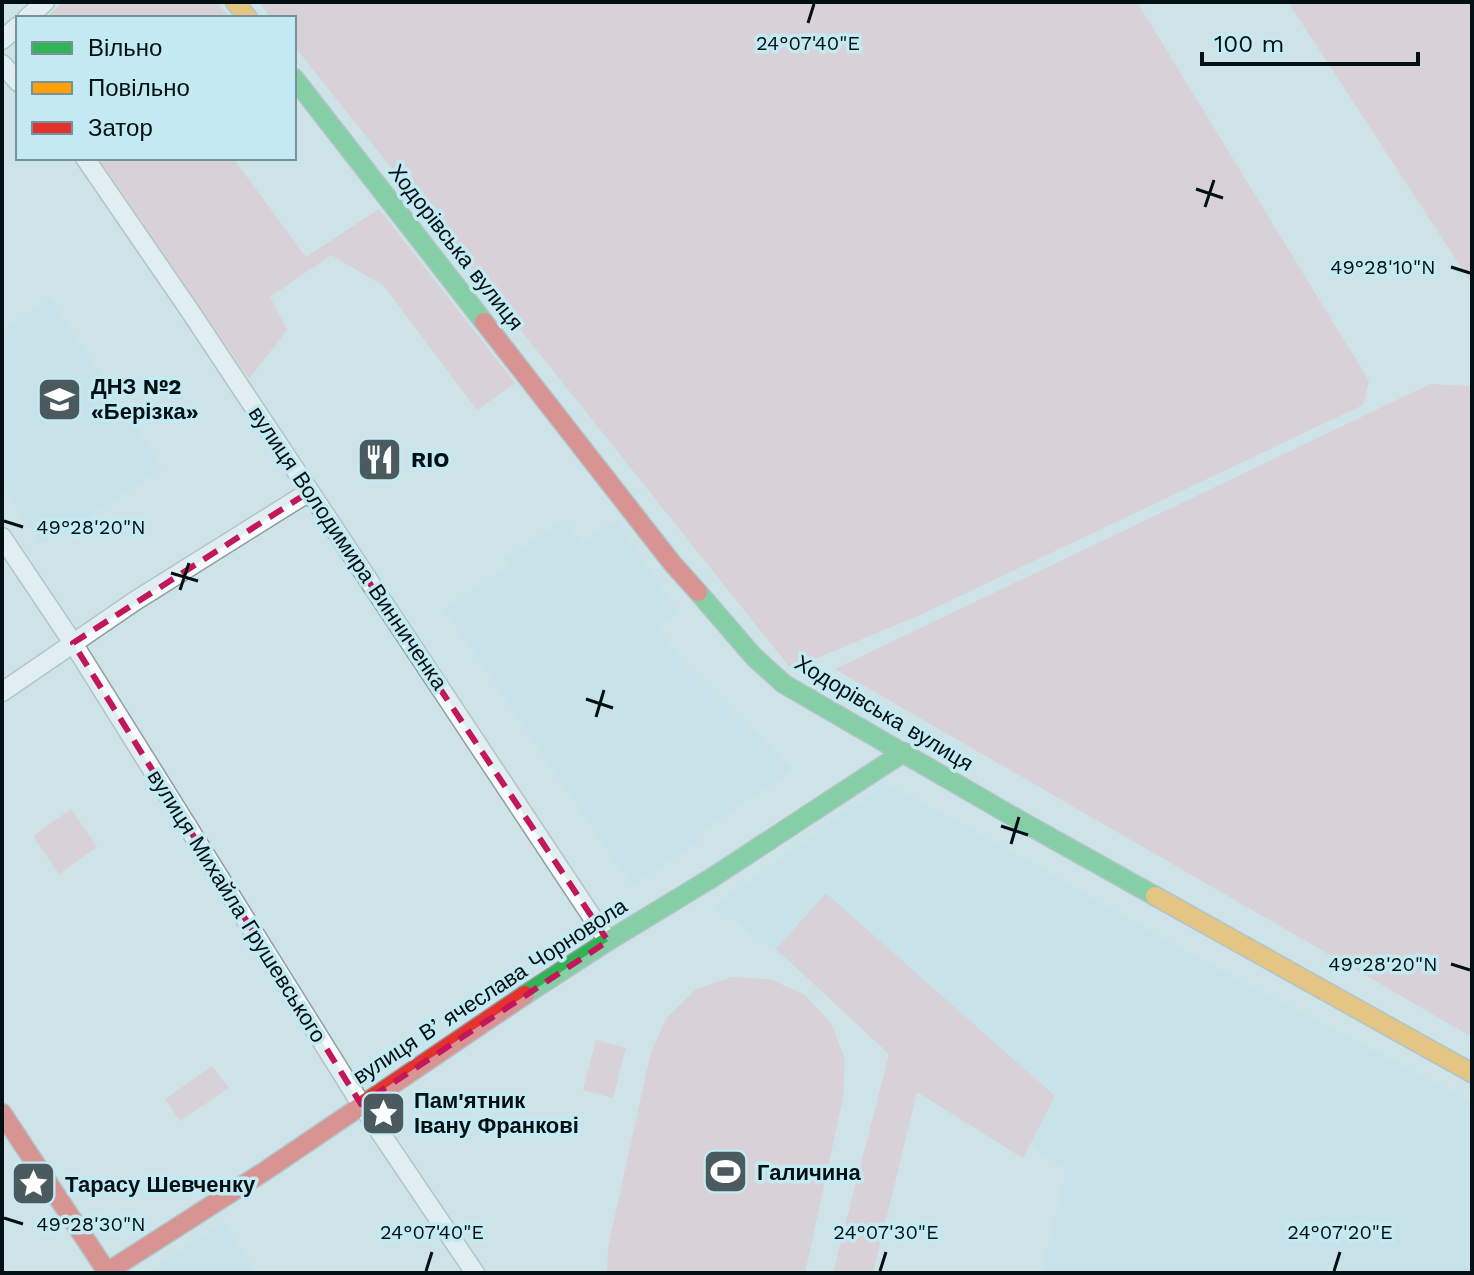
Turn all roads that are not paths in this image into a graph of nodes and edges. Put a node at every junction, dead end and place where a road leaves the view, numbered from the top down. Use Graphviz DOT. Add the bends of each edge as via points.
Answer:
graph roads {
  1 [pos="45,2"];
  2 [pos="29,16"];
  3 [pos="2,64"];
  4 [pos="16,80"];
  5 [pos="296,81"];
  6 [pos="86,160"];
  7 [pos="309,492"];
  8 [pos="2,537"];
  9 [pos="73,643"];
  10 [pos="2,692"];
  11 [pos="904,752"];
  12 [pos="608,941"];
  13 [pos="1472,1073"];
  14 [pos="361,1104"];
  15 [pos="2,1113"];
  16 [pos="106,1273"];
  17 [pos="475,1273"];
  1 -- 2 [label="street"];
  3 -- 4 [label="street"];
  5 -- 11 [label="main road, Ходорівська вулиця" via="672,563 754,657 784,684"];
  6 -- 7 [label="street, вулиця Володимира Винниченка"];
  7 -- 9 [label="street"];
  7 -- 12 [label="street, вулиця Володимира Винниченка"];
  8 -- 9 [label="street, вулиця Михайла Грушевського"];
  9 -- 10 [label="street"];
  9 -- 14 [label="street, вулиця Михайла Грушевського"];
  11 -- 12 [label="main road, вулиця Вʼячеслава Чорновола"];
  11 -- 13 [label="main road, Ходорівська вулиця"];
  12 -- 14 [label="main road, вулиця Вʼячеслава Чорновола"];
  14 -- 16 [label="main road, вулиця Вʼячеслава Чорновола"];
  14 -- 17 [label="street, вулиця Михайла Грушевського"];
  15 -- 16 [label="main road"];
}
